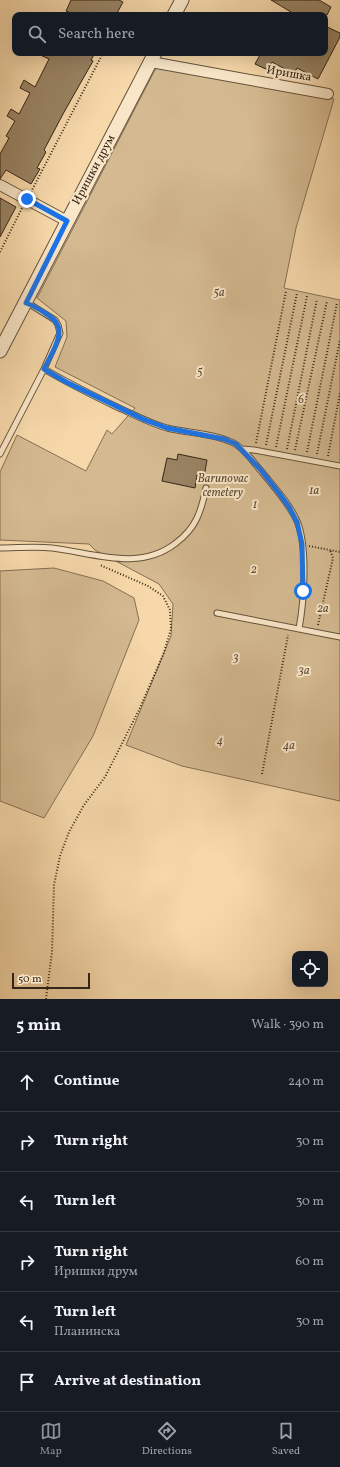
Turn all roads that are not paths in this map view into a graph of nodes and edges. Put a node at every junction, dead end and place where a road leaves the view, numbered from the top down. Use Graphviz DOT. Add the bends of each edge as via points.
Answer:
graph roads {
  1 [pos="182,0"];
  2 [pos="176,12"];
  3 [pos="153,57"];
  4 [pos="328,94"];
  5 [pos="0,185"];
  6 [pos="67,221"];
  7 [pos="26,303"];
  8 [pos="0,351"];
  9 [pos="44,369"];
  10 [pos="242,449"];
  11 [pos="0,454"];
  12 [pos="340,466"];
  13 [pos="206,488"];
  14 [pos="0,548"];
  15 [pos="217,613"];
  16 [pos="299,629"];
  17 [pos="340,637"];
  1 -- 2 [label="street"];
  3 -- 4 [label="street, Иришка"];
  3 -- 6 [label="street, Иришки друм"];
  5 -- 6 [label="street"];
  6 -- 7 [label="street, Иришки друм"];
  7 -- 8 [label="street, Иришки друм"];
  7 -- 9 [label="lane" via="55,320 58,325 58,340"];
  9 -- 10 [label="lane" via="145,420 167,428 230,441"];
  9 -- 11 [label="lane"];
  10 -- 12 [label="lane"];
  10 -- 16 [label="lane" via="294,514 300,531 302,614"];
  13 -- 14 [label="lane" via="200,513 189,531 160,554 150,557 124,559 51,548"];
  15 -- 16 [label="lane"];
  16 -- 17 [label="lane"];
}
